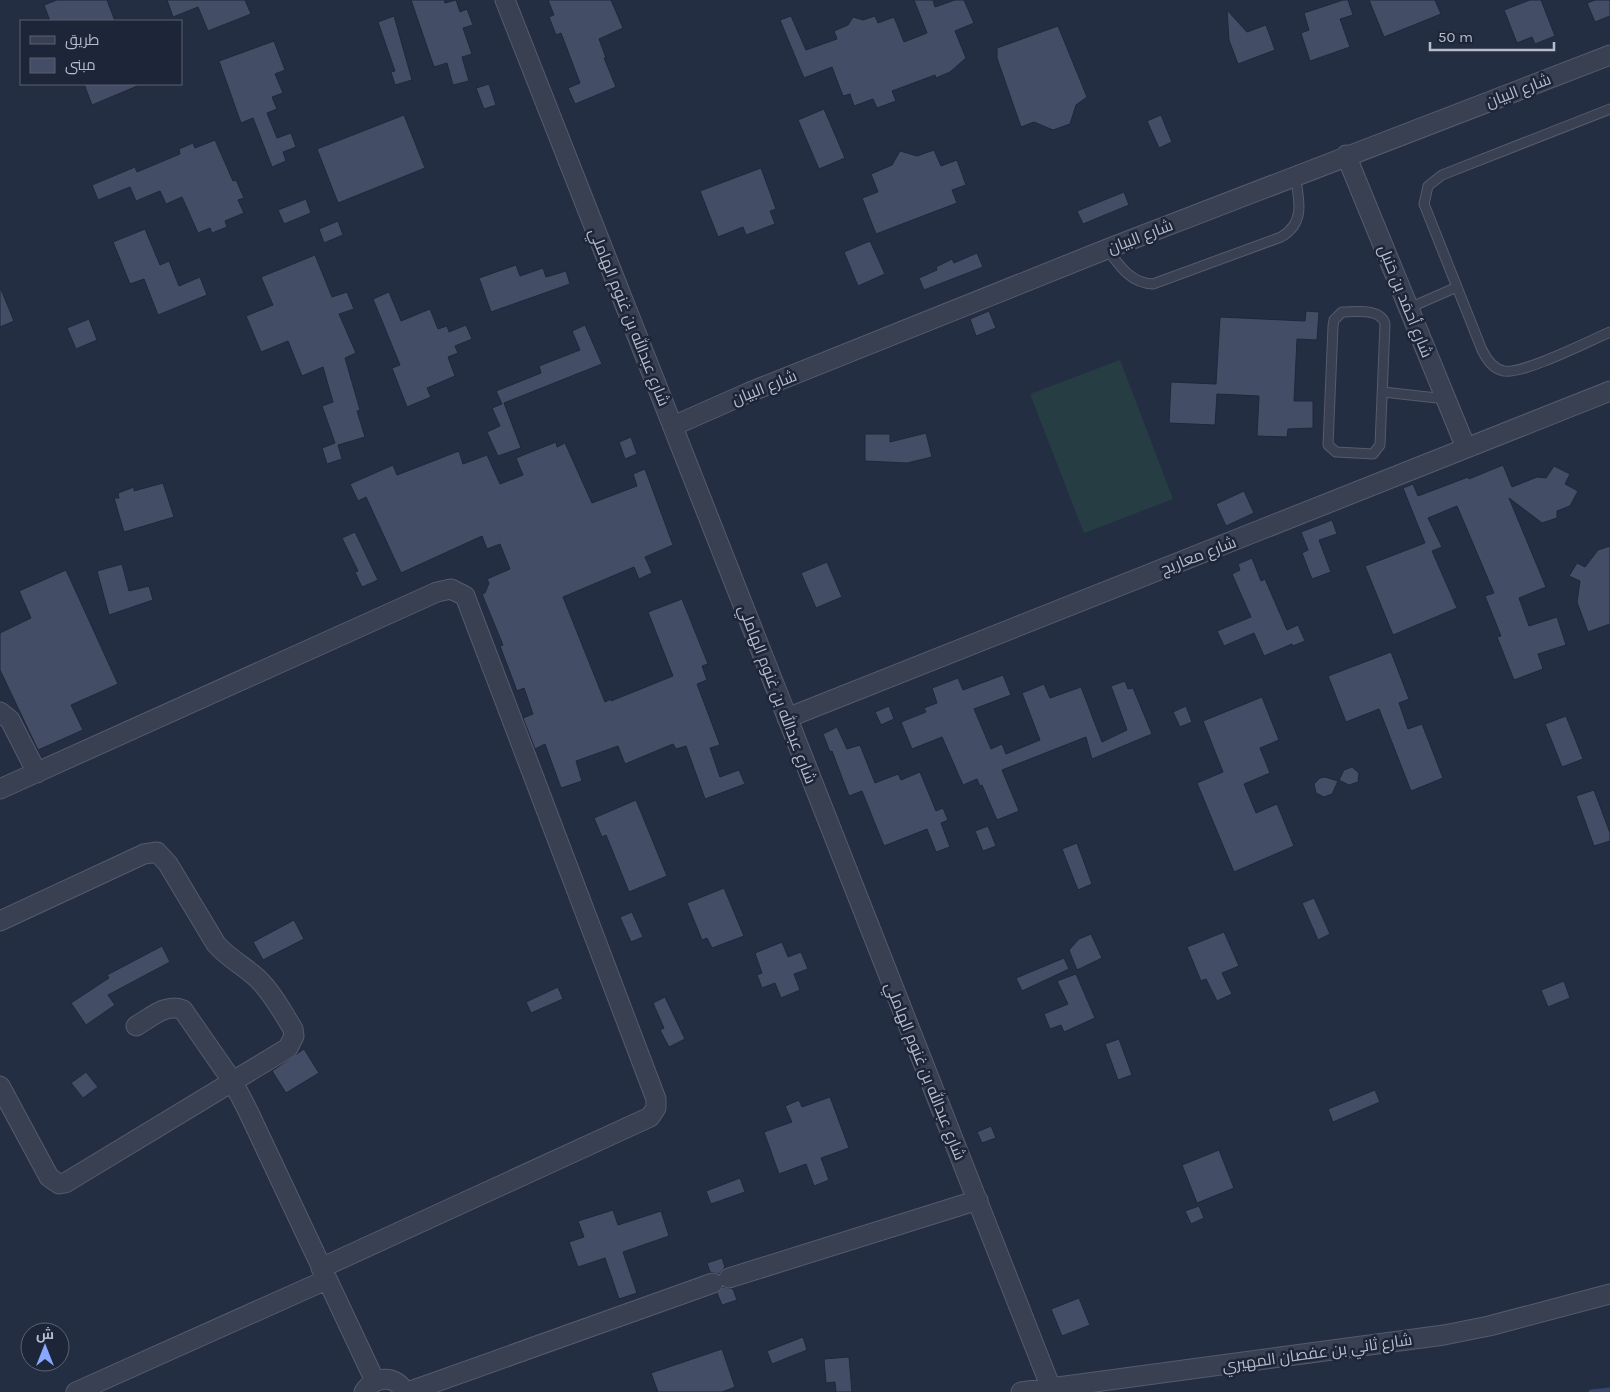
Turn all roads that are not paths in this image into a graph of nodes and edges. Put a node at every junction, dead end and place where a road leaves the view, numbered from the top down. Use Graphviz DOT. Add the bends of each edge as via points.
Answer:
graph roads {
  1 [pos="505,0"];
  2 [pos="1610,55"];
  3 [pos="1610,108"];
  4 [pos="1346,155"];
  5 [pos="1295,175"];
  6 [pos="1107,249"];
  7 [pos="1457,287"];
  8 [pos="1409,308"];
  9 [pos="1610,332"];
  10 [pos="1610,391"];
  11 [pos="1383,392"];
  12 [pos="1446,399"];
  13 [pos="673,426"];
  14 [pos="1466,448"];
  15 [pos="0,712"];
  16 [pos="787,718"];
  17 [pos="37,773"];
  18 [pos="0,789"];
  19 [pos="0,920"];
  20 [pos="136,1026"];
  21 [pos="233,1082"];
  22 [pos="0,1086"];
  23 [pos="978,1200"];
  24 [pos="324,1274"];
  25 [pos="1610,1294"];
  26 [pos="370,1387"];
  27 [pos="1051,1388"];
  28 [pos="76,1392"];
  29 [pos="406,1392"];
  30 [pos="1021,1392"];
  1 -- 13 [label="street, شارع عبدالله بن غنوم الهاملي"];
  2 -- 4 [label="street, شارع البيان"];
  3 -- 7 [label="lane" via="1442,175 1428,186 1424,204 1426,212"];
  4 -- 5 [label="street, شارع البيان"];
  4 -- 8 [label="street, شارع أحمَد بن حَنبل"];
  5 -- 6 [label="street, شارع البيان"];
  5 -- 6 [label="lane" via="1300,206 1296,225 1281,237 1248,250 1154,284 1145,284 1129,276"];
  6 -- 13 [label="street, شارع البيان"];
  7 -- 8 [label="lane"];
  7 -- 9 [label="lane" via="1487,359 1501,371 1520,370"];
  8 -- 12 [label="street, شارع أحمَد بن حَنبل"];
  10 -- 14 [label="street, شارع معاريج"];
  11 -- 11 [label="lane" via="1384,320 1378,314 1342,312 1337,315 1333,326 1330,448 1336,452 1377,452"];
  11 -- 12 [label="lane"];
  12 -- 14 [label="street, شارع أحمَد بن حَنبل"];
  13 -- 16 [label="street, شارع عبدالله بن غنوم الهاملي"];
  14 -- 16 [label="street, شارع معاريج"];
  15 -- 17 [label="street" via="10,720"];
  16 -- 23 [label="street, شارع عبدالله بن غنوم الهاملي"];
  17 -- 18 [label="street"];
  17 -- 24 [label="street" via="437,592 451,589 469,603 656,1098 656,1108 650,1116"];
  19 -- 21 [label="street" via="150,852 162,856 216,944 258,979 293,1030 294,1036 288,1048"];
  20 -- 21 [label="street" via="166,1008 182,1010"];
  21 -- 22 [label="street" via="71,1181 59,1184 49,1177"];
  21 -- 24 [label="street"];
  23 -- 27 [label="street, شارع عبدالله بن غنوم الهاملي"];
  23 -- 29 [label="street" via="721,1280"];
  24 -- 26 [label="street"];
  24 -- 28 [label="street"];
  25 -- 27 [label="street, شارع ثاني بن عفصان المهيري" via="1444,1335"];
  26 -- 29 [label="street" via="391,1380"];
  27 -- 30 [label="street, شارع ثاني بن عفصان المهيري"];
}
